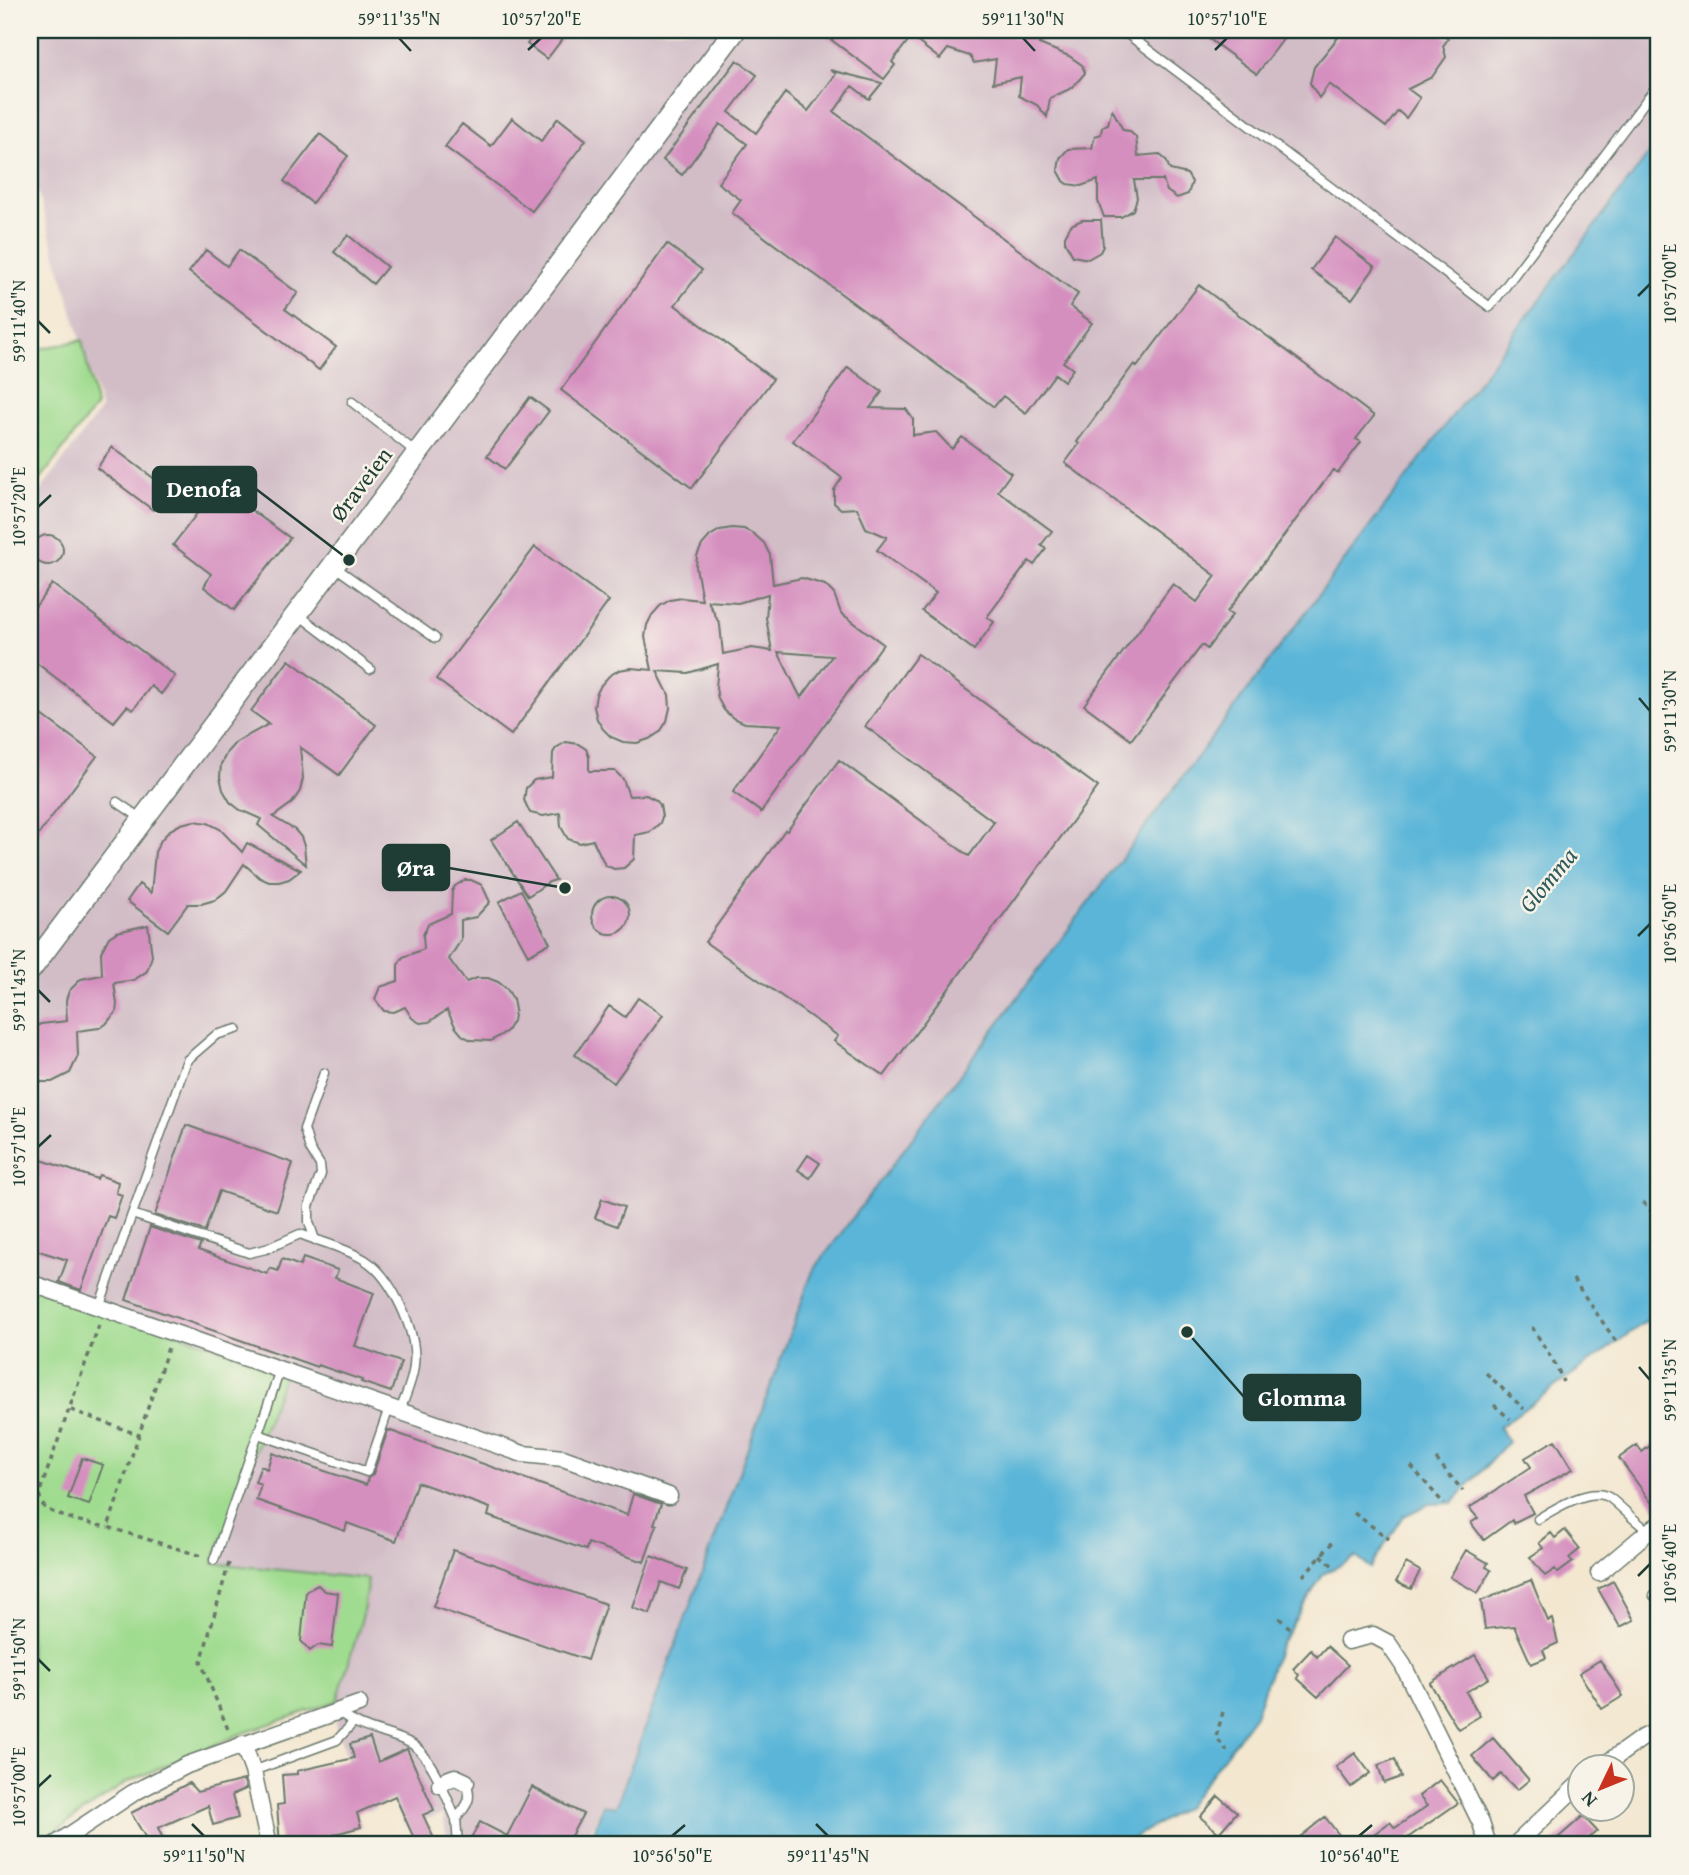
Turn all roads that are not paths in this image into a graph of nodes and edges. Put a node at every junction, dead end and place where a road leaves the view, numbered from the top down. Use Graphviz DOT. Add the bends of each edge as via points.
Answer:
graph roads {
  1 [pos="735,30"];
  2 [pos="1122,30"];
  3 [pos="1659,83"];
  4 [pos="352,402"];
  5 [pos="417,453"];
  6 [pos="333,565"];
  7 [pos="297,613"];
  8 [pos="435,638"];
  9 [pos="370,669"];
  10 [pos="117,802"];
  11 [pos="142,819"];
  12 [pos="30,970"];
  13 [pos="237,1029"];
  14 [pos="324,1073"];
  15 [pos="132,1214"];
  16 [pos="315,1240"];
  17 [pos="30,1283"];
  18 [pos="102,1308"];
  19 [pos="280,1370"];
  20 [pos="395,1410"];
  21 [pos="258,1434"];
  22 [pos="669,1496"];
  23 [pos="1538,1519"];
  24 [pos="1654,1528"];
  25 [pos="216,1556"];
  26 [pos="1599,1573"];
  27 [pos="1348,1641"];
  28 [pos="359,1704"];
  29 [pos="339,1712"];
  30 [pos="353,1723"];
  31 [pos="1659,1731"];
  32 [pos="239,1746"];
  33 [pos="1623,1752"];
  34 [pos="253,1771"];
  35 [pos="466,1782"];
  36 [pos="440,1785"];
  37 [pos="1566,1796"];
  38 [pos="456,1819"];
  39 [pos="55,1845"];
  40 [pos="269,1845"];
  41 [pos="458,1845"];
  42 [pos="1488,1845"];
  43 [pos="1515,1845"];
  1 -- 5 [label="street, Øraveien"];
  2 -- 3 [label="lane" via="1490,307"];
  4 -- 5 [label="lane"];
  5 -- 6 [label="street, Øraveien"];
  6 -- 7 [label="street, Øraveien"];
  6 -- 8 [label="lane"];
  7 -- 9 [label="lane"];
  7 -- 11 [label="street, Øraveien"];
  10 -- 11 [label="lane"];
  11 -- 12 [label="street, Øraveien"];
  13 -- 15 [label="lane" via="216,1035 187,1060"];
  14 -- 16 [label="lane" via="304,1129 321,1174 309,1206"];
  15 -- 16 [label="lane" via="249,1253 300,1234"];
  15 -- 18 [label="lane"];
  16 -- 20 [label="lane" via="375,1266 396,1297 407,1323 414,1364"];
  17 -- 18 [label="street"];
  18 -- 19 [label="street"];
  19 -- 20 [label="street"];
  19 -- 21 [label="lane"];
  20 -- 21 [label="lane" via="367,1472"];
  20 -- 22 [label="street" via="523,1454 563,1458"];
  21 -- 25 [label="lane"];
  23 -- 24 [label="lane" via="1600,1494 1632,1520"];
  24 -- 26 [label="street"];
  27 -- 42 [label="street" via="1373,1635 1388,1643 1403,1665"];
  28 -- 29 [label="street"];
  29 -- 30 [label="lane"];
  29 -- 32 [label="street"];
  30 -- 34 [label="lane" via="337,1740"];
  30 -- 36 [label="lane" via="414,1745 428,1760"];
  31 -- 33 [label="street"];
  32 -- 34 [label="street"];
  32 -- 39 [label="street" via="133,1793"];
  34 -- 40 [label="street"];
  35 -- 36 [label="street" via="455,1777"];
  35 -- 38 [label="lane" via="470,1793 467,1805"];
  36 -- 38 [label="lane"];
  37 -- 43 [label="street"];
  38 -- 41 [label="lane"];
}
